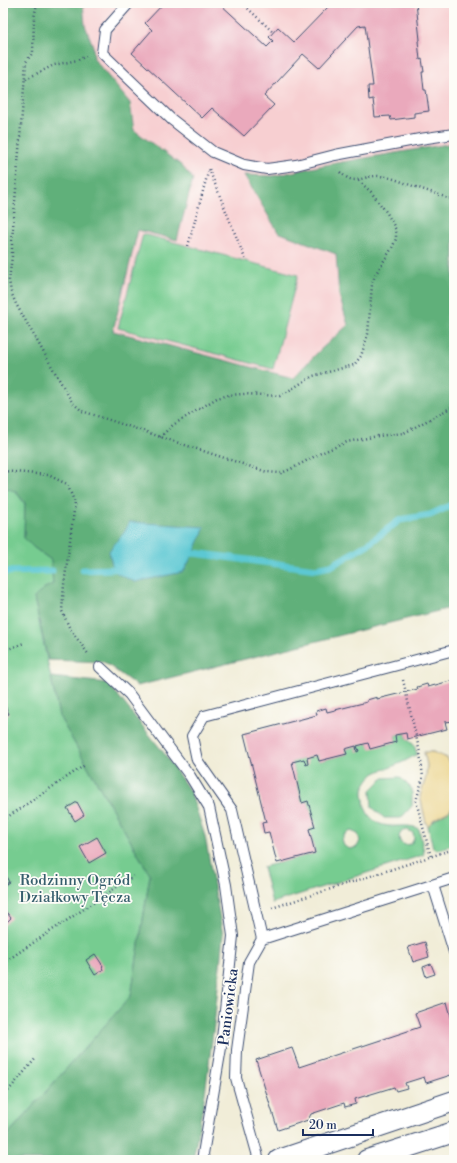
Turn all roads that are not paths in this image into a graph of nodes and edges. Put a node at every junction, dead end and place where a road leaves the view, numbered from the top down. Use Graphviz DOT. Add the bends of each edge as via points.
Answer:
graph roads {
  1 [pos="129,3"];
  2 [pos="454,134"];
  3 [pos="454,650"];
  4 [pos="100,667"];
  5 [pos="454,878"];
  6 [pos="433,885"];
  7 [pos="262,940"];
  8 [pos="454,952"];
  9 [pos="454,1101"];
  10 [pos="454,1132"];
  11 [pos="204,1160"];
  12 [pos="259,1160"];
  13 [pos="279,1160"];
  14 [pos="367,1160"];
  1 -- 2 [label="lane" via="105,30 102,53 171,119 213,152 244,165 267,169 296,165 335,155"];
  3 -- 7 [label="lane" via="204,716 192,736 197,760 232,810"];
  4 -- 11 [label="lane" via="129,694 190,776 209,807 226,885 234,936"];
  5 -- 6 [label="lane"];
  6 -- 7 [label="lane"];
  6 -- 8 [label="lane"];
  7 -- 12 [label="lane, Paniowicka" via="249,962 236,1078"];
  9 -- 13 [label="street"];
  10 -- 14 [label="street"];
}
